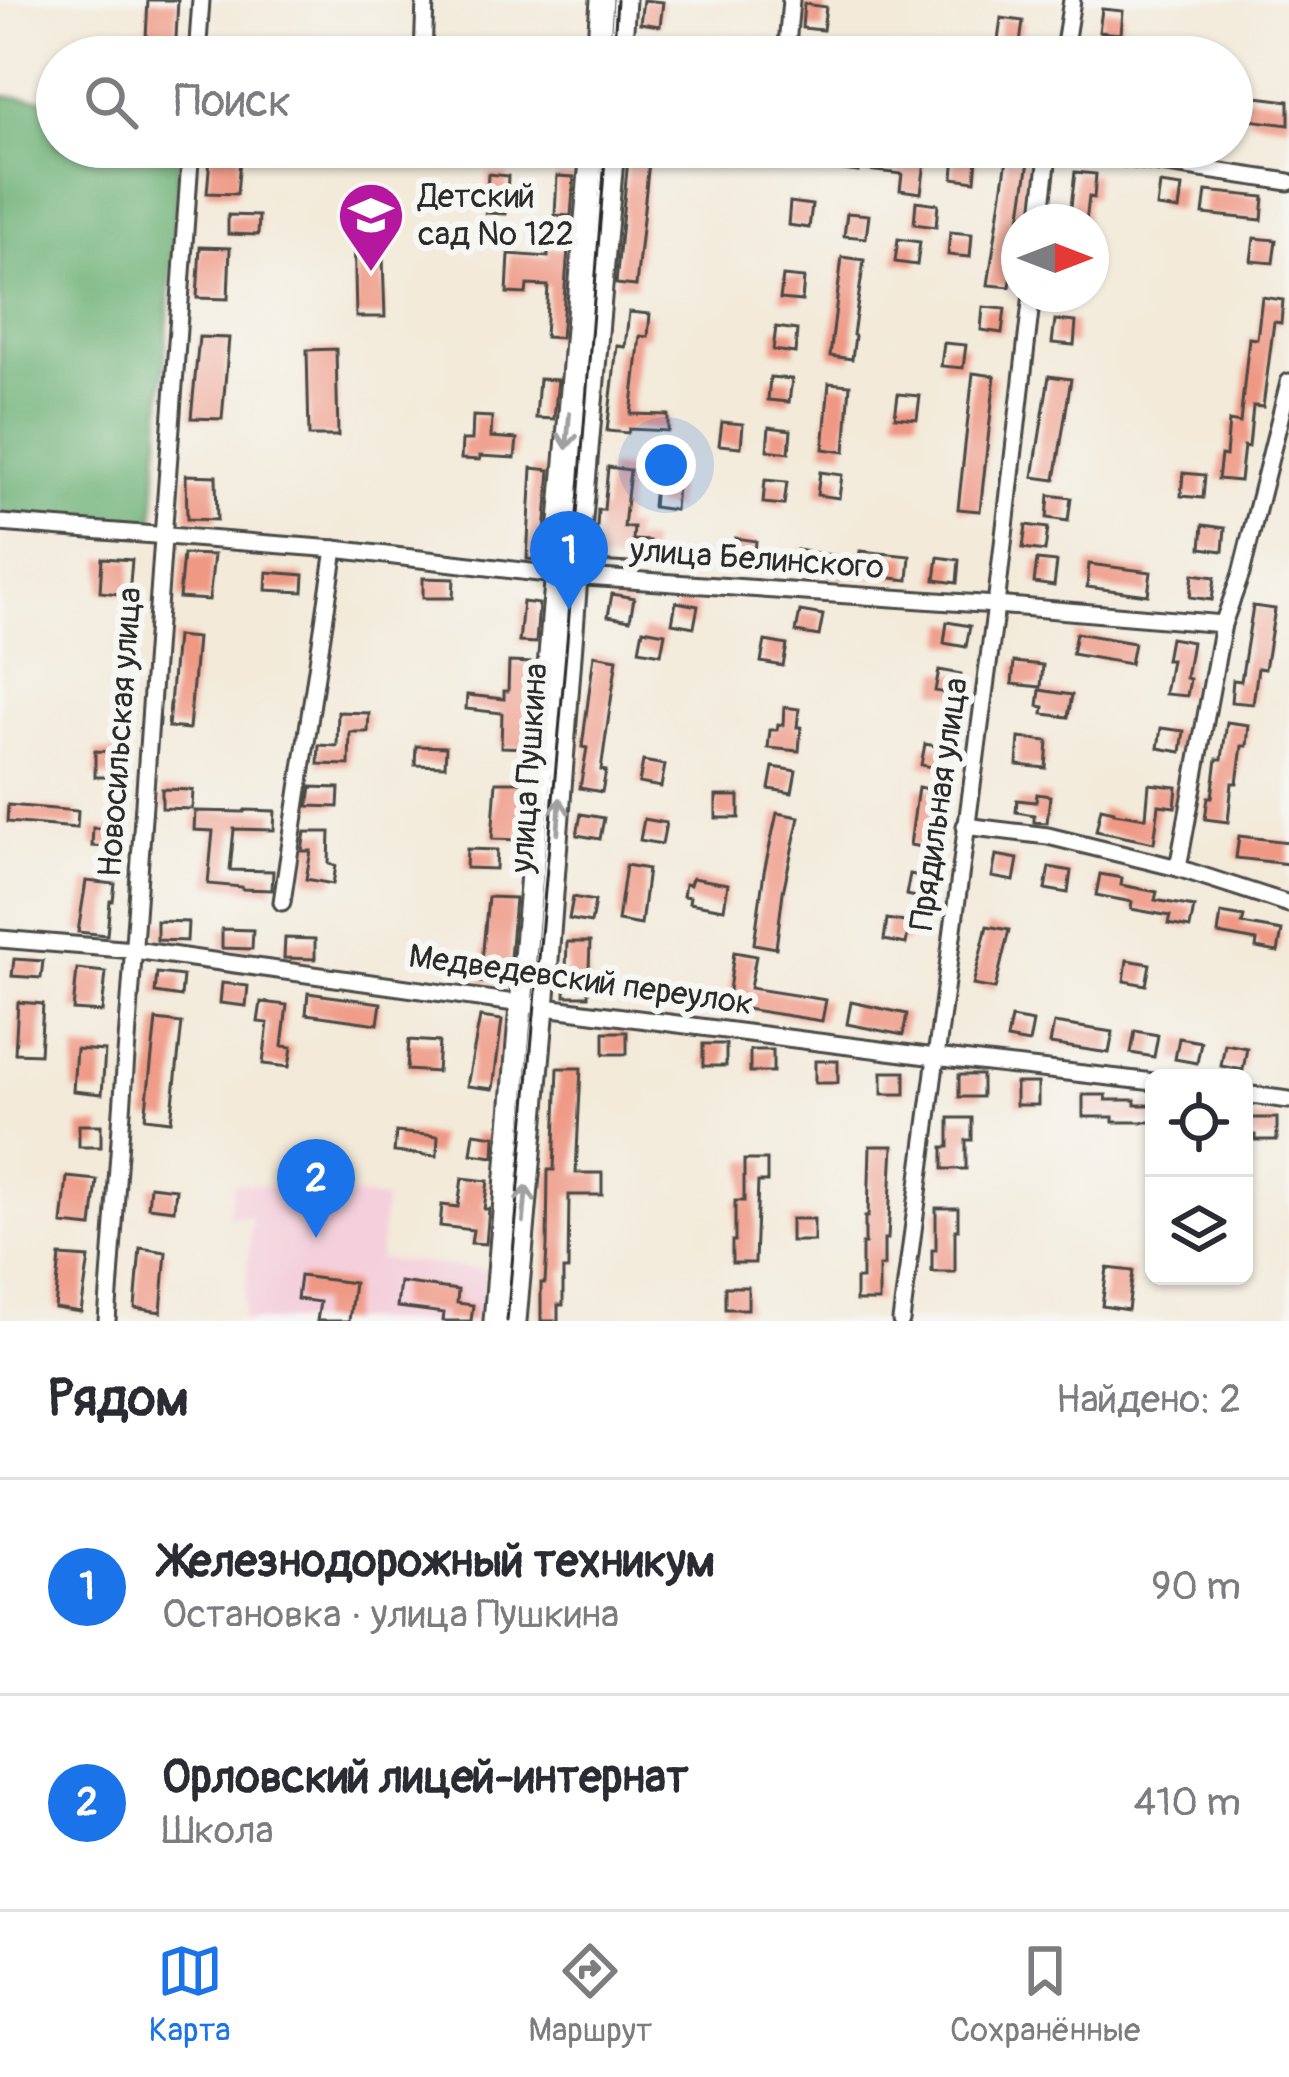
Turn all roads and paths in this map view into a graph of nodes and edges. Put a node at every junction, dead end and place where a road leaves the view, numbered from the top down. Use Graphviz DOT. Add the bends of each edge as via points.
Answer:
graph roads {
  1 [pos="201,0"];
  2 [pos="425,0"];
  3 [pos="602,0"];
  4 [pos="624,0"];
  5 [pos="791,0"];
  6 [pos="1072,0"];
  7 [pos="198,36"];
  8 [pos="424,36"];
  9 [pos="599,36"];
  10 [pos="621,36"];
  11 [pos="788,36"];
  12 [pos="1066,36"];
  13 [pos="190,168"];
  14 [pos="591,168"];
  15 [pos="611,168"];
  16 [pos="1047,168"];
  17 [pos="1193,168"];
  18 [pos="1289,182"];
  19 [pos="1042,204"];
  20 [pos="1030,312"];
  21 [pos="1289,382"];
  22 [pos="0,523"];
  23 [pos="165,535"];
  24 [pos="335,549"];
  25 [pos="566,576"];
  26 [pos="996,605"];
  27 [pos="1223,624"];
  28 [pos="965,826"];
  29 [pos="1178,868"];
  30 [pos="281,902"];
  31 [pos="1289,904"];
  32 [pos="0,939"];
  33 [pos="134,950"];
  34 [pos="532,1005"];
  35 [pos="935,1057"];
  36 [pos="1145,1081"];
  37 [pos="1253,1095"];
  38 [pos="1289,1100"];
  39 [pos="107,1321"];
  40 [pos="495,1321"];
  41 [pos="514,1321"];
  42 [pos="901,1321"];
  1 -- 7 [label="street"];
  2 -- 8 [label="street"];
  3 -- 9 [label="main road"];
  4 -- 10 [label="main road"];
  5 -- 11 [label="street"];
  6 -- 12 [label="street"];
  13 -- 23 [label="street, Новосильская улица"];
  14 -- 25 [label="main road, улица Пушкина, one-way"];
  15 -- 25 [label="main road, улица Пушкина"];
  16 -- 19 [label="street"];
  17 -- 18 [label="street"];
  20 -- 26 [label="street, Прядильная улица"];
  21 -- 27 [label="street"];
  22 -- 23 [label="street, улица Белинского"];
  23 -- 24 [label="street, улица Белинского"];
  23 -- 33 [label="street, Новосильская улица"];
  24 -- 25 [label="street, улица Белинского"];
  24 -- 30 [label="street"];
  25 -- 26 [label="street, улица Белинского"];
  25 -- 34 [label="main road, улица Пушкина"];
  26 -- 27 [label="street, улица Белинского"];
  26 -- 28 [label="street, Прядильная улица"];
  27 -- 29 [label="street"];
  28 -- 29 [label="street" via="1048,836"];
  28 -- 35 [label="street, Прядильная улица"];
  29 -- 31 [label="street"];
  32 -- 33 [label="street, Медведевский переулок"];
  33 -- 34 [label="street, Медведевский переулок"];
  33 -- 39 [label="street, Новосильская улица"];
  34 -- 35 [label="street, Медведевский переулок"];
  34 -- 40 [label="main road, улица Пушкина"];
  41 -- 34 [label="main road, улица Пушкина, one-way"];
  35 -- 36 [label="street, Медведевский переулок"];
  35 -- 42 [label="street, Прядильная улица"];
  37 -- 38 [label="street"];
}
